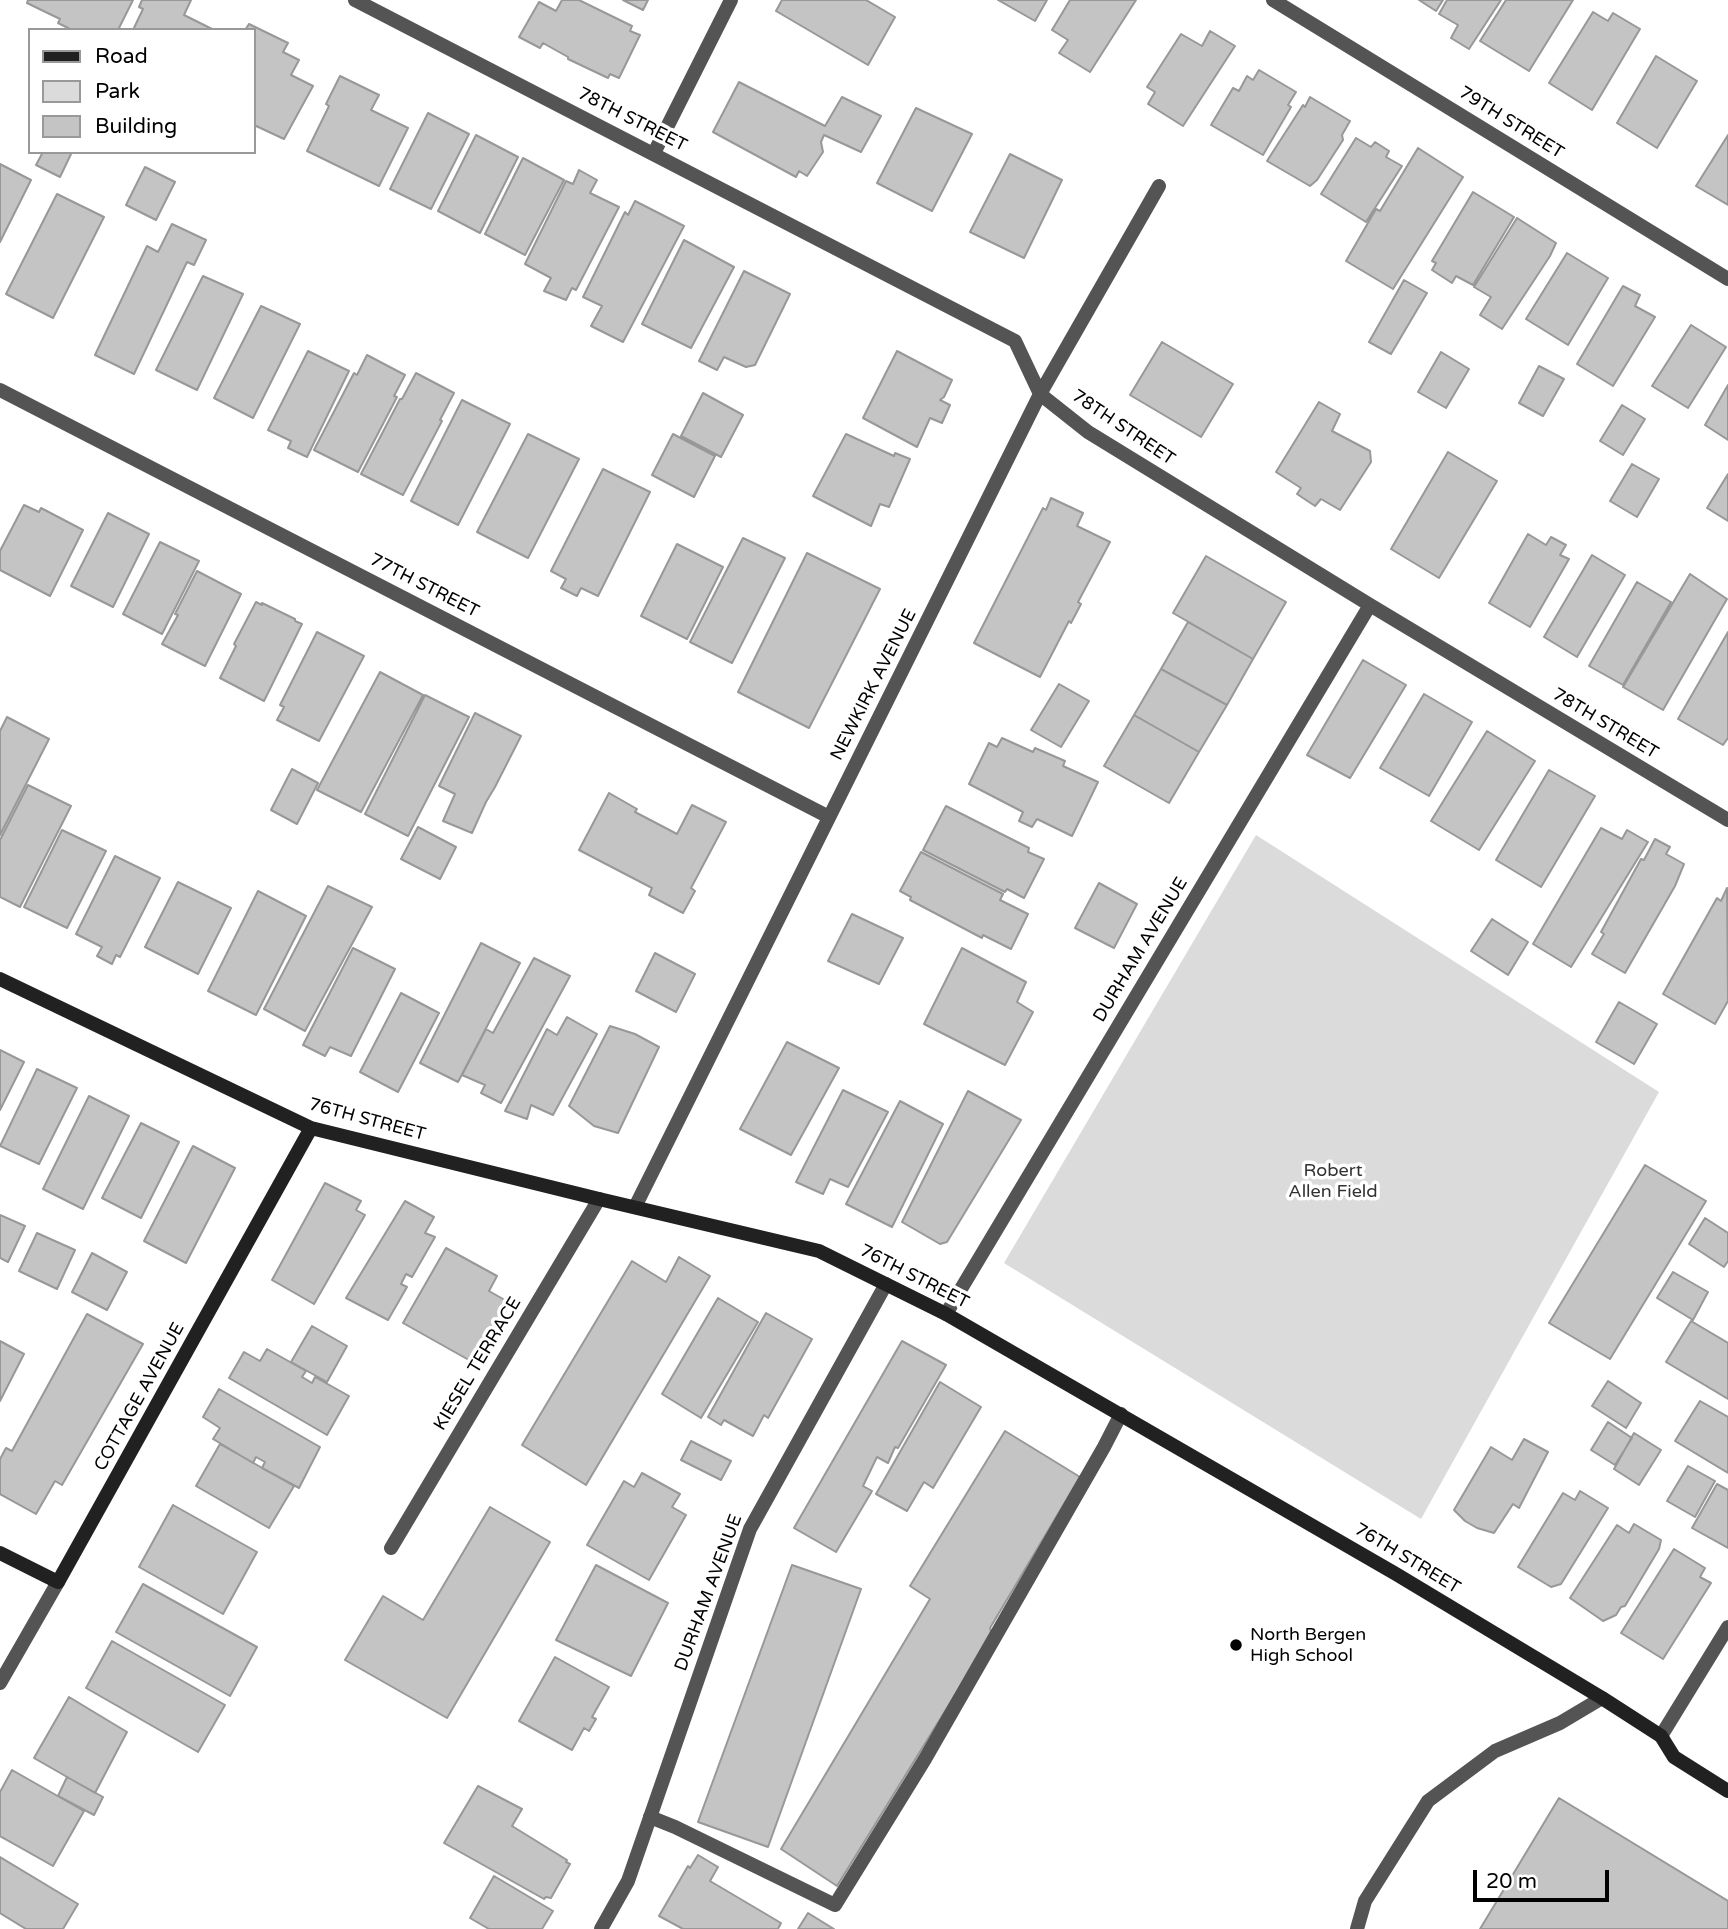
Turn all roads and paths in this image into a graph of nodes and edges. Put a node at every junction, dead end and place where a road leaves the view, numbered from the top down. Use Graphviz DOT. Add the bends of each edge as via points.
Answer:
graph roads {
  1 [pos="355,0"];
  2 [pos="731,0"];
  3 [pos="1273,0"];
  4 [pos="654,153"];
  5 [pos="1159,186"];
  6 [pos="1728,279"];
  7 [pos="0,390"];
  8 [pos="1040,394"];
  9 [pos="1370,606"];
  10 [pos="829,817"];
  11 [pos="1728,820"];
  12 [pos="0,979"];
  13 [pos="311,1128"];
  14 [pos="599,1199"];
  15 [pos="635,1207"];
  16 [pos="886,1284"];
  17 [pos="946,1314"];
  18 [pos="1121,1414"];
  19 [pos="391,1548"];
  20 [pos="0,1553"];
  21 [pos="58,1582"];
  22 [pos="1728,1627"];
  23 [pos="0,1683"];
  24 [pos="1602,1698"];
  25 [pos="1661,1736"];
  26 [pos="1728,1791"];
  27 [pos="650,1817"];
  28 [pos="601,1929"];
  29 [pos="1357,1929"];
  1 -- 4 [label="street, 78TH STREET"];
  2 -- 4 [label="street"];
  3 -- 6 [label="street, 79TH STREET"];
  4 -- 8 [label="street, 78TH STREET" via="1016,341"];
  5 -- 8 [label="street, NEWKIRK AVENUE"];
  7 -- 10 [label="street, 77TH STREET"];
  8 -- 9 [label="street, 78TH STREET" via="1088,432"];
  8 -- 10 [label="street, NEWKIRK AVENUE"];
  9 -- 11 [label="street, 78TH STREET"];
  9 -- 17 [label="street, DURHAM AVENUE"];
  10 -- 15 [label="street, NEWKIRK AVENUE"];
  12 -- 13 [label="street, 76TH STREET"];
  13 -- 14 [label="street, 76TH STREET"];
  13 -- 21 [label="street, COTTAGE AVENUE"];
  14 -- 15 [label="street, 76TH STREET"];
  14 -- 19 [label="street, KIESEL TERRACE"];
  15 -- 16 [label="street, 76TH STREET" via="819,1251"];
  16 -- 17 [label="street, 76TH STREET"];
  16 -- 27 [label="street, DURHAM AVENUE" via="750,1529"];
  17 -- 18 [label="street, 76TH STREET"];
  18 -- 24 [label="street, 76TH STREET"];
  18 -- 27 [label="street" via="932,1747 835,1905"];
  20 -- 21 [label="street"];
  21 -- 23 [label="street, COTTAGE AVENUE"];
  22 -- 25 [label="street"];
  24 -- 25 [label="street, 76TH STREET"];
  24 -- 29 [label="street" via="1560,1723 1495,1751 1427,1801 1364,1901"];
  25 -- 26 [label="street, 76TH STREET" via="1674,1757"];
  27 -- 28 [label="street, DURHAM AVENUE" via="628,1881"];
}
